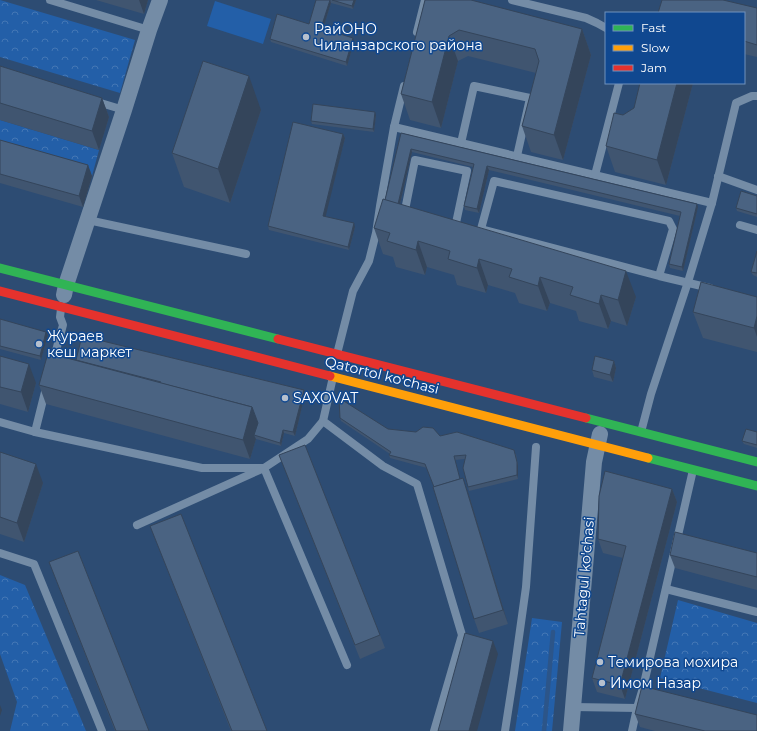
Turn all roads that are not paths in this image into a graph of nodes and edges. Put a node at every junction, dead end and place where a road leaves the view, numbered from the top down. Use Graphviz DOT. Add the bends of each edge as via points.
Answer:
graph roads {
  1 [pos="50,0"];
  2 [pos="160,0"];
  3 [pos="425,0"];
  4 [pos="512,0"];
  5 [pos="605,27"];
  6 [pos="149,30"];
  7 [pos="416,37"];
  8 [pos="406,75"];
  9 [pos="618,84"];
  10 [pos="757,96"];
  11 [pos="83,98"];
  12 [pos="124,110"];
  13 [pos="394,127"];
  14 [pos="461,143"];
  15 [pos="517,156"];
  16 [pos="595,175"];
  17 [pos="718,176"];
  18 [pos="757,190"];
  19 [pos="712,203"];
  20 [pos="419,214"];
  21 [pos="88,220"];
  22 [pos="455,223"];
  23 [pos="740,225"];
  24 [pos="757,230"];
  25 [pos="246,254"];
  26 [pos="0,268"];
  27 [pos="660,276"];
  28 [pos="688,282"];
  29 [pos="66,285"];
  30 [pos="718,290"];
  31 [pos="0,291"];
  32 [pos="61,306"];
  33 [pos="337,355"];
  34 [pos="334,377"];
  35 [pos="323,421"];
  36 [pos="0,422"];
  37 [pos="602,423"];
  38 [pos="34,432"];
  39 [pos="641,433"];
  40 [pos="597,445"];
  41 [pos="536,447"];
  42 [pos="757,462"];
  43 [pos="264,468"];
  44 [pos="693,469"];
  45 [pos="757,486"];
  46 [pos="137,525"];
  47 [pos="0,553"];
  48 [pos="666,589"];
  49 [pos="757,612"];
  50 [pos="347,665"];
  51 [pos="573,707"];
  52 [pos="637,708"];
  53 [pos="102,731"];
  54 [pos="434,731"];
  55 [pos="505,731"];
  56 [pos="571,731"];
  57 [pos="632,731"];
  1 -- 6 [label="lane"];
  2 -- 6 [label="street"];
  3 -- 7 [label="lane"];
  4 -- 5 [label="lane" via="586,18"];
  6 -- 12 [label="street"];
  8 -- 13 [label="lane"];
  9 -- 16 [label="lane"];
  10 -- 17 [label="lane" via="736,103"];
  11 -- 12 [label="lane"];
  12 -- 21 [label="street"];
  13 -- 14 [label="lane"];
  13 -- 33 [label="lane" via="376,233 369,261 352,291"];
  14 -- 15 [label="lane"];
  14 -- 15 [label="lane" via="474,86 530,98"];
  15 -- 16 [label="lane"];
  16 -- 19 [label="lane"];
  17 -- 18 [label="lane"];
  17 -- 19 [label="lane"];
  19 -- 28 [label="lane"];
  20 -- 22 [label="lane" via="405,210 415,160 467,170"];
  21 -- 25 [label="lane"];
  21 -- 29 [label="street"];
  23 -- 24 [label="lane"];
  26 -- 29 [label="main road, Qatortol ko'chasi"];
  27 -- 27 [label="lane" via="673,229 669,221 494,181 478,228"];
  27 -- 28 [label="lane"];
  28 -- 30 [label="lane"];
  28 -- 39 [label="lane" via="651,394"];
  29 -- 32 [label="street"];
  29 -- 33 [label="main road, Qatortol ko'chasi"];
  31 -- 32 [label="main road, Qatortol ko'chasi"];
  32 -- 34 [label="main road, Qatortol ko'chasi"];
  32 -- 38 [label="lane" via="60,317 63,325"];
  33 -- 37 [label="main road, Qatortol ko'chasi"];
  34 -- 35 [label="lane"];
  34 -- 40 [label="main road, Qatortol ko'chasi"];
  35 -- 43 [label="lane" via="308,439"];
  35 -- 54 [label="lane" via="384,466 417,484 462,635"];
  36 -- 38 [label="lane"];
  37 -- 39 [label="main road, Qatortol ko'chasi"];
  37 -- 40 [label="street, Tahtagul ko'chasi"];
  38 -- 43 [label="lane" via="202,468"];
  39 -- 42 [label="main road, Qatortol ko'chasi"];
  40 -- 44 [label="main road, Qatortol ko'chasi"];
  40 -- 51 [label="street, Tahtagul ko'chasi"];
  41 -- 55 [label="lane" via="526,587"];
  43 -- 46 [label="lane"];
  43 -- 50 [label="lane"];
  44 -- 45 [label="main road, Qatortol ko'chasi"];
  44 -- 48 [label="lane"];
  47 -- 53 [label="lane" via="34,564"];
  48 -- 49 [label="lane"];
  48 -- 52 [label="lane" via="646,689"];
  51 -- 52 [label="lane"];
  51 -- 56 [label="street, Tahtagul ko'chasi"];
  52 -- 57 [label="lane"];
}
